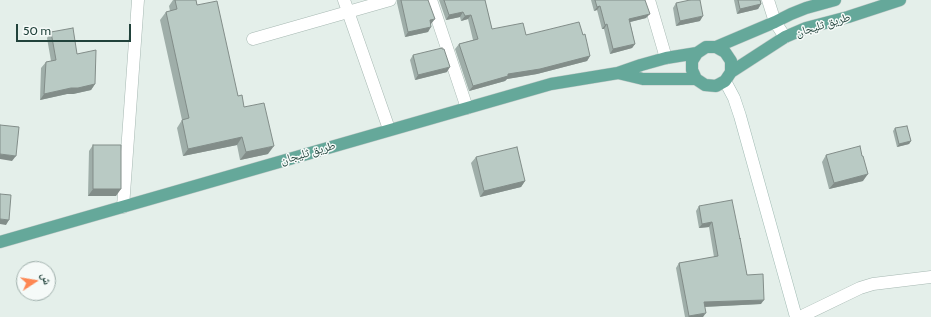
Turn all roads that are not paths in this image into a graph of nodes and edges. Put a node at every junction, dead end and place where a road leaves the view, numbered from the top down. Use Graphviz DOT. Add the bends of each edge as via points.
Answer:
graph roads {
  1 [pos="138,0"];
  2 [pos="344,0"];
  3 [pos="390,0"];
  4 [pos="431,0"];
  5 [pos="649,0"];
  6 [pos="768,0"];
  7 [pos="836,0"];
  8 [pos="900,0"];
  9 [pos="348,12"];
  10 [pos="775,22"];
  11 [pos="785,37"];
  12 [pos="253,39"];
  13 [pos="716,47"];
  14 [pos="697,53"];
  15 [pos="666,58"];
  16 [pos="618,74"];
  17 [pos="728,76"];
  18 [pos="696,79"];
  19 [pos="467,108"];
  20 [pos="389,129"];
  21 [pos="123,207"];
  22 [pos="0,242"];
  23 [pos="931,277"];
  24 [pos="796,317"];
  25 [pos="800,317"];
  1 -- 21 [label="street"];
  2 -- 9 [label="street"];
  3 -- 9 [label="street"];
  4 -- 19 [label="street"];
  5 -- 15 [label="street"];
  6 -- 10 [label="street"];
  7 -- 10 [label="main road, طريق ثليجان" via="806,8"];
  8 -- 11 [label="main road, طريق ثليجان" via="806,28"];
  9 -- 12 [label="street"];
  9 -- 20 [label="street"];
  10 -- 11 [label="street"];
  10 -- 13 [label="main road, طريق ثليجان"];
  11 -- 17 [label="main road, طريق ثليجان"];
  13 -- 14 [label="main road" via="706,47"];
  13 -- 17 [label="main road" via="725,52 731,61"];
  14 -- 15 [label="main road, طريق ثليجان"];
  14 -- 18 [label="main road" via="692,61"];
  15 -- 16 [label="main road, طريق ثليجان"];
  16 -- 18 [label="main road, طريق ثليجان" via="643,79"];
  16 -- 19 [label="main road, طريق ثليجان" via="551,84"];
  17 -- 18 [label="main road" via="716,86 705,85"];
  17 -- 24 [label="street"];
  19 -- 20 [label="main road, طريق ثليجان"];
  20 -- 21 [label="main road, طريق ثليجان"];
  21 -- 22 [label="main road, طريق ثليجان"];
  23 -- 25 [label="street" via="873,284"];
}
